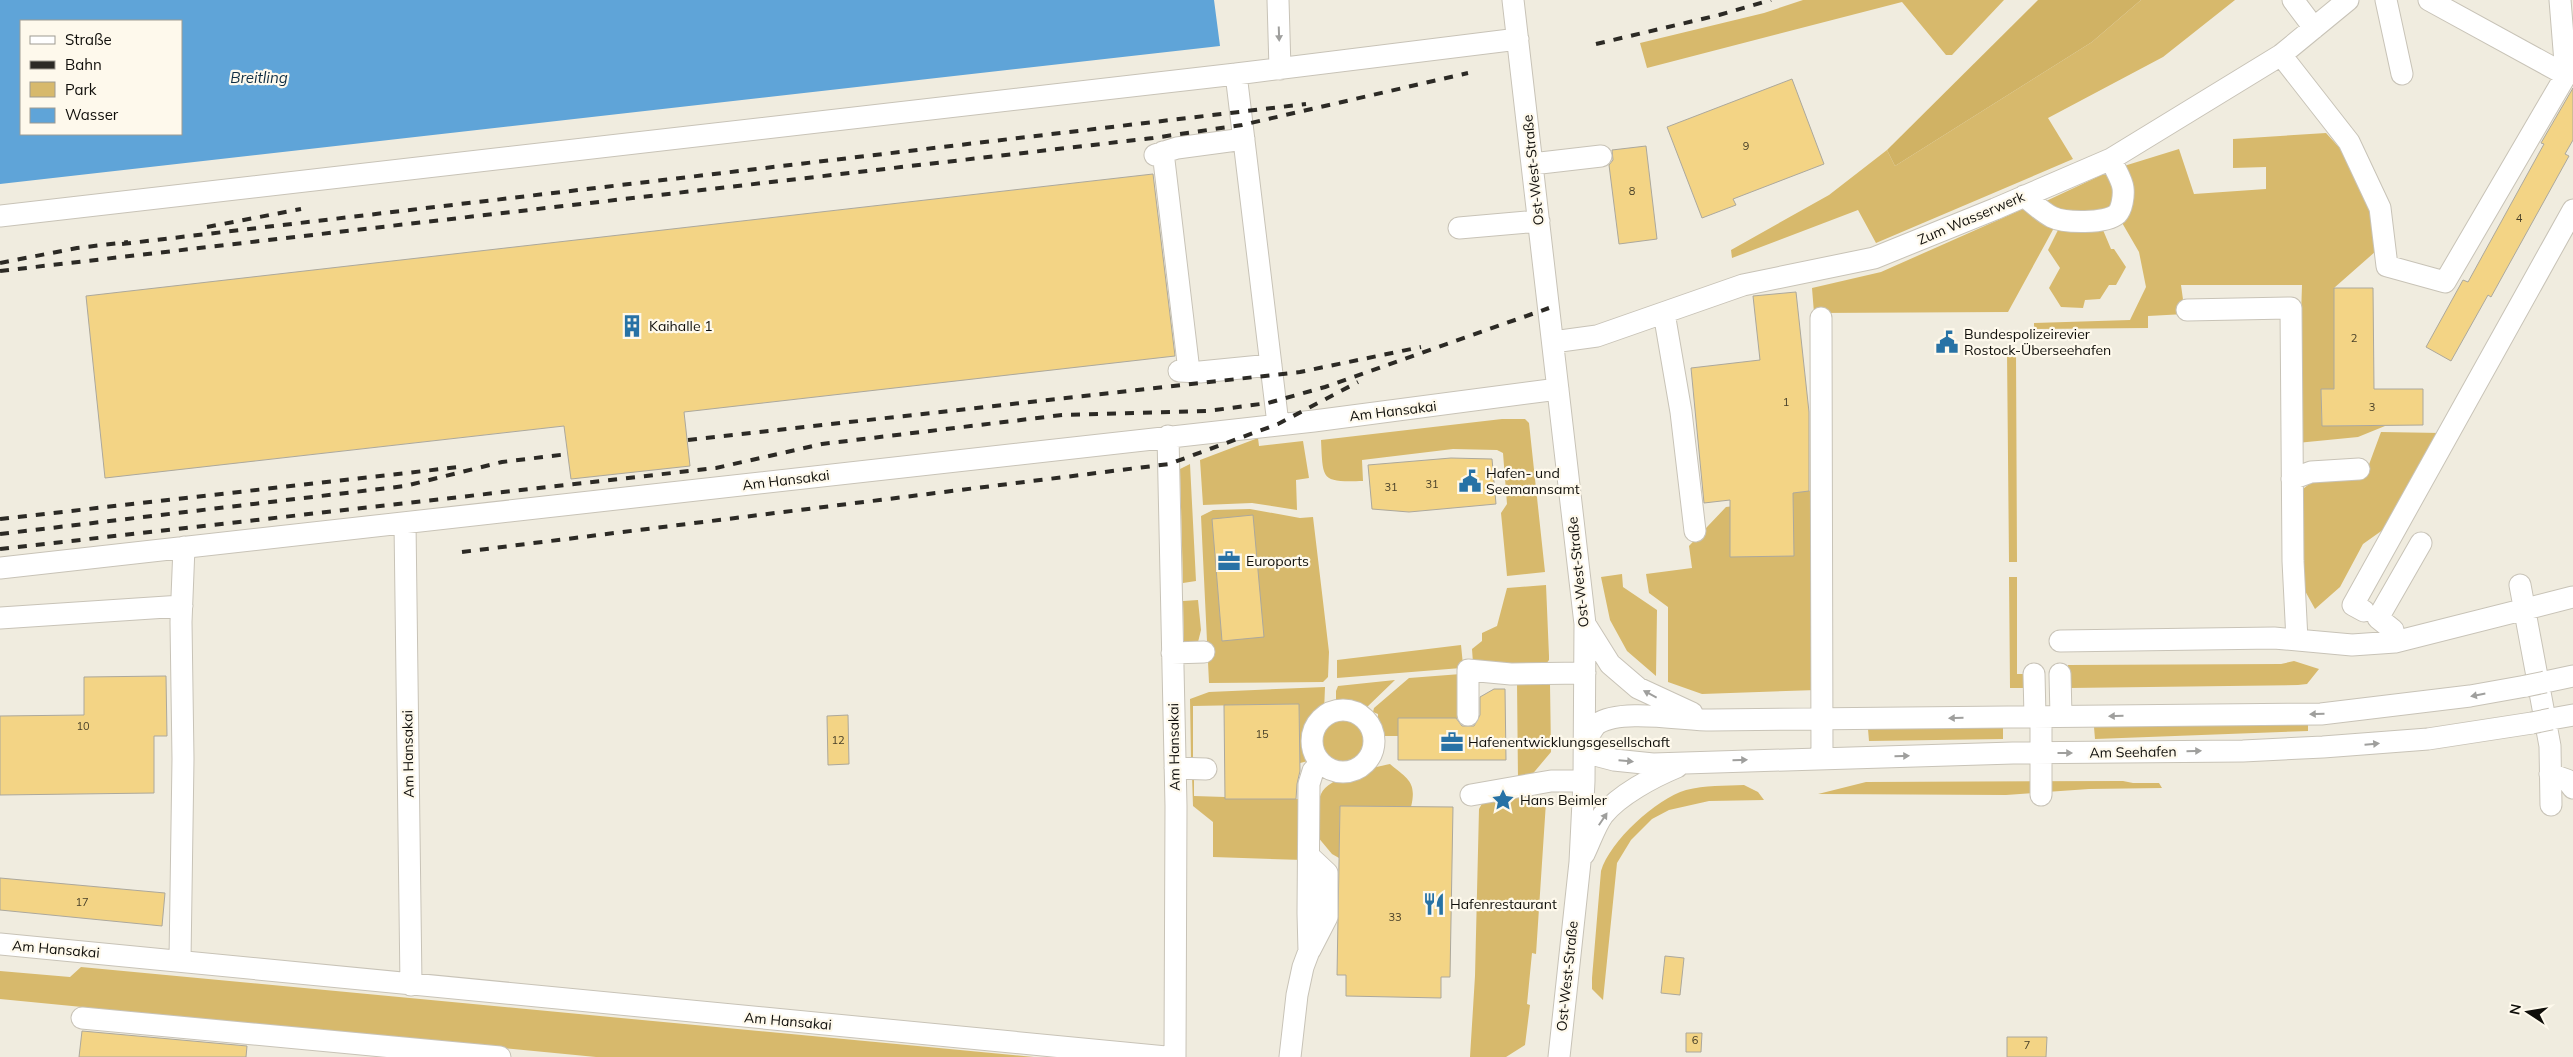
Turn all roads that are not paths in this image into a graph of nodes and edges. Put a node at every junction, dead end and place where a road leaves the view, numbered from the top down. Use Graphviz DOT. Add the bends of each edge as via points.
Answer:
graph roads {
  1 [pos="1278,0"];
  2 [pos="1513,0"];
  3 [pos="2293,0"];
  4 [pos="2348,0"];
  5 [pos="2386,0"];
  6 [pos="2429,0"];
  7 [pos="2560,0"];
  8 [pos="2314,28"];
  9 [pos="1518,39"];
  10 [pos="2281,55"];
  11 [pos="1280,69"];
  12 [pos="1236,74"];
  13 [pos="2402,74"];
  14 [pos="2566,74"];
  15 [pos="1244,139"];
  16 [pos="1601,156"];
  17 [pos="2111,160"];
  18 [pos="1532,164"];
  19 [pos="2024,196"];
  20 [pos="2573,210"];
  21 [pos="0,216"];
  22 [pos="1539,221"];
  23 [pos="1459,228"];
  24 [pos="2187,310"];
  25 [pos="1664,313"];
  26 [pos="1821,318"];
  27 [pos="1553,342"];
  28 [pos="1270,365"];
  29 [pos="1558,389"];
  30 [pos="1278,424"];
  31 [pos="1168,436"];
  32 [pos="2358,469"];
  33 [pos="2292,479"];
  34 [pos="405,524"];
  35 [pos="1694,531"];
  36 [pos="2414,539"];
  37 [pos="184,548"];
  38 [pos="0,568"];
  39 [pos="2520,585"];
  40 [pos="2573,597"];
  41 [pos="182,606"];
  42 [pos="2526,611"];
  43 [pos="2371,614"];
  44 [pos="0,618"];
  45 [pos="1585,624"];
  46 [pos="2297,640"];
  47 [pos="2060,641"];
  48 [pos="2394,642"];
  49 [pos="1204,652"];
  50 [pos="1172,653"];
  51 [pos="1585,672"];
  52 [pos="2034,674"];
  53 [pos="2060,674"];
  54 [pos="2573,676"];
  55 [pos="1468,715"];
  56 [pos="2573,715"];
  57 [pos="2046,716"];
  58 [pos="1822,719"];
  59 [pos="1711,720"];
  60 [pos="1586,740"];
  61 [pos="2041,753"];
  62 [pos="1822,758"];
  63 [pos="1691,761"];
  64 [pos="1321,763"];
  65 [pos="1175,768"];
  66 [pos="1206,769"];
  67 [pos="2550,774"];
  68 [pos="1584,781"];
  69 [pos="2573,788"];
  70 [pos="1471,795"];
  71 [pos="2041,795"];
  72 [pos="2551,805"];
  73 [pos="1580,862"];
  74 [pos="0,944"];
  75 [pos="180,960"];
  76 [pos="411,984"];
  77 [pos="82,1018"];
  78 [pos="500,1057"];
  79 [pos="1166,1057"];
  80 [pos="1174,1057"];
  81 [pos="1290,1057"];
  82 [pos="1559,1057"];
  1 -- 11 [label="street, one-way"];
  2 -- 9 [label="street, Ost-West-Straße"];
  3 -- 8 [label="street"];
  4 -- 8 [label="street, Zum Wasserwerk"];
  5 -- 13 [label="street"];
  6 -- 14 [label="street"];
  7 -- 14 [label="street"];
  8 -- 10 [label="street, Zum Wasserwerk"];
  9 -- 11 [label="street"];
  9 -- 18 [label="street, Ost-West-Straße"];
  10 -- 14 [label="street" via="2349,142 2380,208 2387,266 2444,282"];
  10 -- 17 [label="street, Zum Wasserwerk"];
  11 -- 12 [label="street"];
  12 -- 15 [label="street"];
  12 -- 21 [label="street"];
  15 -- 28 [label="street"];
  15 -- 28 [label="street" via="1159,153 1184,371"];
  16 -- 18 [label="street"];
  17 -- 19 [label="street, Zum Wasserwerk"];
  17 -- 19 [label="street" via="2123,187 2117,214 2109,218 2077,221 2053,218"];
  18 -- 22 [label="street, Ost-West-Straße"];
  19 -- 25 [label="street, Zum Wasserwerk" via="1881,256 1743,285"];
  20 -- 43 [label="street" via="2353,605"];
  22 -- 23 [label="street"];
  22 -- 27 [label="street, Ost-West-Straße"];
  24 -- 33 [label="street" via="2291,308"];
  25 -- 27 [label="street, Zum Wasserwerk" via="1597,336"];
  25 -- 35 [label="street" via="1681,412"];
  26 -- 58 [label="street"];
  27 -- 29 [label="street, Ost-West-Straße"];
  28 -- 30 [label="street"];
  29 -- 30 [label="street, Am Hansakai"];
  29 -- 45 [label="street, Ost-West-Straße"];
  30 -- 31 [label="street, Am Hansakai"];
  31 -- 34 [label="street, Am Hansakai"];
  31 -- 50 [label="street, Am Hansakai"];
  32 -- 33 [label="street" via="2311,472"];
  33 -- 46 [label="street"];
  34 -- 37 [label="street, Am Hansakai"];
  34 -- 76 [label="street, Am Hansakai"];
  36 -- 43 [label="street"];
  37 -- 38 [label="street, Am Hansakai"];
  37 -- 41 [label="street"];
  39 -- 42 [label="street"];
  40 -- 42 [label="street"];
  41 -- 44 [label="street"];
  41 -- 75 [label="street"];
  42 -- 48 [label="street"];
  42 -- 67 [label="street" via="2550,746"];
  43 -- 48 [label="street" via="2393,630"];
  45 -- 51 [label="street, Ost-West-Straße"];
  59 -- 45 [label="street, one-way" via="1638,688 1610,664"];
  46 -- 47 [label="street"];
  46 -- 48 [label="street" via="2352,645"];
  49 -- 50 [label="street"];
  50 -- 65 [label="street, Am Hansakai"];
  51 -- 55 [label="street" via="1510,674 1468,670"];
  51 -- 60 [label="street, Ost-West-Straße"];
  52 -- 57 [label="street"];
  53 -- 57 [label="street"];
  54 -- 57 [label="street, one-way" via="2470,696 2321,714"];
  61 -- 56 [label="street, Am Seehafen, one-way" via="2323,748 2428,739"];
  57 -- 58 [label="street, one-way"];
  57 -- 61 [label="street"];
  58 -- 59 [label="street"];
  58 -- 62 [label="street"];
  59 -- 60 [label="street" via="1641,715 1615,718 1597,724"];
  60 -- 63 [label="street, Am Seehafen, one-way" via="1595,754 1614,760 1653,764"];
  60 -- 68 [label="street, Ost-West-Straße"];
  62 -- 61 [label="street, Am Seehafen, one-way"];
  61 -- 71 [label="street"];
  63 -- 62 [label="street, Am Seehafen, one-way"];
  73 -- 63 [label="street, Am Seehafen, one-way" via="1603,815 1655,776"];
  64 -- 81 [label="street" via="1313,771 1309,784 1310,857 1327,872 1327,917 1303,967"];
  65 -- 66 [label="street"];
  65 -- 80 [label="street, Am Hansakai"];
  67 -- 69 [label="street" via="2567,780"];
  67 -- 72 [label="street"];
  68 -- 70 [label="street" via="1551,781"];
  68 -- 73 [label="street, Ost-West-Straße"];
  73 -- 82 [label="street, Ost-West-Straße"];
  74 -- 75 [label="street, Am Hansakai"];
  75 -- 76 [label="street, Am Hansakai"];
  76 -- 79 [label="street, Am Hansakai"];
  77 -- 78 [label="street"];
}
